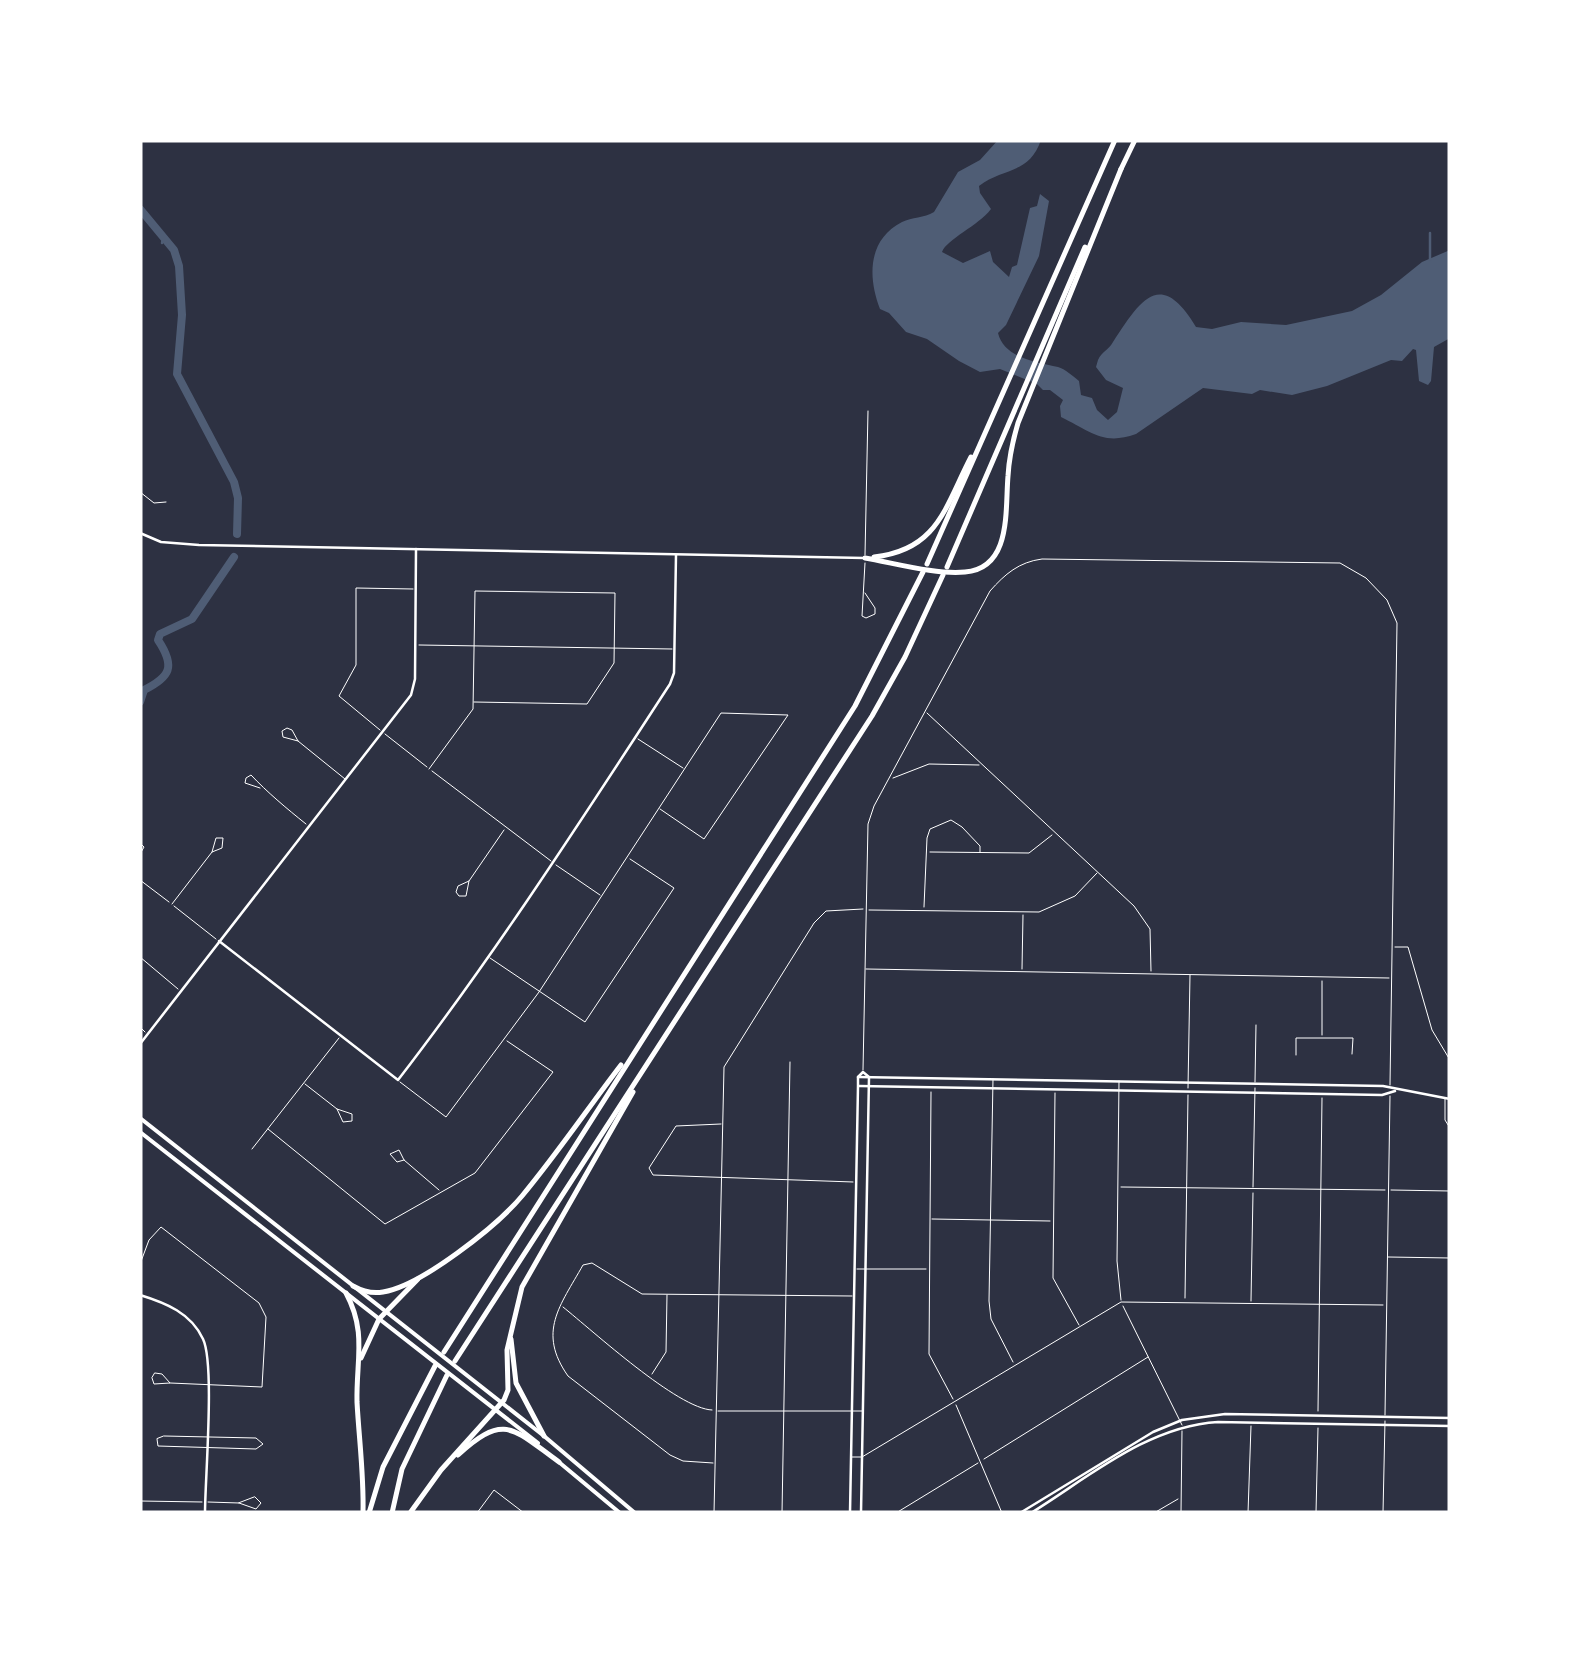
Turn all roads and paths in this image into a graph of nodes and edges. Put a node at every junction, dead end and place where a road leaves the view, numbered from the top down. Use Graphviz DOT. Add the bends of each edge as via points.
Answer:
graph roads {
  1 [pos="1115,140"];
  2 [pos="1135,140"];
  3 [pos="1121,169"];
  4 [pos="868,411"];
  5 [pos="991,419"];
  6 [pos="140,492"];
  7 [pos="166,502"];
  8 [pos="140,533"];
  9 [pos="416,549"];
  10 [pos="676,555"];
  11 [pos="865,561"];
  12 [pos="927,564"];
  13 [pos="946,567"];
  14 [pos="924,572"];
  15 [pos="943,575"];
  16 [pos="416,589"];
  17 [pos="865,593"];
  18 [pos="416,645"];
  19 [pos="474,646"];
  20 [pos="614,648"];
  21 [pos="674,649"];
  22 [pos="474,702"];
  23 [pos="924,711"];
  24 [pos="382,732"];
  25 [pos="635,738"];
  26 [pos="298,741"];
  27 [pos="980,764"];
  28 [pos="429,769"];
  29 [pos="685,770"];
  30 [pos="346,779"];
  31 [pos="890,779"];
  32 [pos="260,788"];
  33 [pos="660,809"];
  34 [pos="309,826"];
  35 [pos="506,828"];
  36 [pos="1054,832"];
  37 [pos="140,843"];
  38 [pos="212,852"];
  39 [pos="926,852"];
  40 [pos="980,852"];
  41 [pos="140,854"];
  42 [pos="628,857"];
  43 [pos="555,864"];
  44 [pos="1098,873"];
  45 [pos="140,880"];
  46 [pos="469,881"];
  47 [pos="602,896"];
  48 [pos="172,904"];
  49 [pos="865,910"];
  50 [pos="924,911"];
  51 [pos="1023,912"];
  52 [pos="219,942"];
  53 [pos="1392,947"];
  54 [pos="140,957"];
  55 [pos="490,958"];
  56 [pos="864,969"];
  57 [pos="1022,972"];
  58 [pos="1151,975"];
  59 [pos="1190,976"];
  60 [pos="1322,978"];
  61 [pos="1392,978"];
  62 [pos="181,992"];
  63 [pos="539,992"];
  64 [pos="1256,1025"];
  65 [pos="140,1028"];
  66 [pos="148,1034"];
  67 [pos="644,1034"];
  68 [pos="340,1036"];
  69 [pos="1322,1038"];
  70 [pos="504,1040"];
  71 [pos="140,1044"];
  72 [pos="660,1045"];
  73 [pos="1352,1054"];
  74 [pos="1296,1055"];
  75 [pos="1450,1060"];
  76 [pos="790,1062"];
  77 [pos="862,1072"];
  78 [pos="858,1077"];
  79 [pos="869,1077"];
  80 [pos="932,1078"];
  81 [pos="993,1079"];
  82 [pos="398,1080"];
  83 [pos="1056,1080"];
  84 [pos="1120,1081"];
  85 [pos="1188,1082"];
  86 [pos="303,1083"];
  87 [pos="1255,1083"];
  88 [pos="1323,1084"];
  89 [pos="858,1086"];
  90 [pos="869,1086"];
  91 [pos="932,1087"];
  92 [pos="992,1089"];
  93 [pos="1055,1090"];
  94 [pos="1119,1091"];
  95 [pos="1188,1091"];
  96 [pos="1391,1091"];
  97 [pos="1255,1093"];
  98 [pos="1322,1094"];
  99 [pos="1448,1098"];
  100 [pos="337,1110"];
  101 [pos="140,1118"];
  102 [pos="722,1124"];
  103 [pos="1450,1128"];
  104 [pos="268,1129"];
  105 [pos="140,1132"];
  106 [pos="252,1149"];
  107 [pos="404,1160"];
  108 [pos="720,1179"];
  109 [pos="788,1181"];
  110 [pos="866,1181"];
  111 [pos="855,1182"];
  112 [pos="1118,1187"];
  113 [pos="1186,1188"];
  114 [pos="1253,1189"];
  115 [pos="1321,1190"];
  116 [pos="1388,1190"];
  117 [pos="1450,1191"];
  118 [pos="441,1192"];
  119 [pos="929,1219"];
  120 [pos="990,1220"];
  121 [pos="1054,1221"];
  122 [pos="1387,1257"];
  123 [pos="1450,1258"];
  124 [pos="140,1264"];
  125 [pos="854,1268"];
  126 [pos="865,1268"];
  127 [pos="928,1270"];
  128 [pos="424,1274"];
  129 [pos="352,1286"];
  130 [pos="346,1293"];
  131 [pos="667,1294"];
  132 [pos="718,1294"];
  133 [pos="786,1294"];
  134 [pos="140,1295"];
  135 [pos="853,1296"];
  136 [pos="865,1296"];
  137 [pos="1185,1301"];
  138 [pos="1121,1302"];
  139 [pos="1251,1303"];
  140 [pos="1319,1304"];
  141 [pos="1386,1304"];
  142 [pos="560,1305"];
  143 [pos="382,1316"];
  144 [pos="512,1321"];
  145 [pos="1079,1326"];
  146 [pos="444,1352"];
  147 [pos="1149,1356"];
  148 [pos="455,1361"];
  149 [pos="1014,1365"];
  150 [pos="358,1366"];
  151 [pos="435,1366"];
  152 [pos="447,1375"];
  153 [pos="650,1377"];
  154 [pos="170,1383"];
  155 [pos="207,1384"];
  156 [pos="955,1402"];
  157 [pos="499,1406"];
  158 [pos="716,1410"];
  159 [pos="784,1411"];
  160 [pos="852,1411"];
  161 [pos="864,1411"];
  162 [pos="1251,1415"];
  163 [pos="1318,1416"];
  164 [pos="1384,1416"];
  165 [pos="1450,1418"];
  166 [pos="1182,1420"];
  167 [pos="1251,1422"];
  168 [pos="1318,1424"];
  169 [pos="1384,1425"];
  170 [pos="1182,1426"];
  171 [pos="1450,1426"];
  172 [pos="544,1436"];
  173 [pos="206,1437"];
  174 [pos="206,1448"];
  175 [pos="851,1457"];
  176 [pos="862,1457"];
  177 [pos="980,1461"];
  178 [pos="559,1462"];
  179 [pos="714,1463"];
  180 [pos="441,1470"];
  181 [pos="1181,1497"];
  182 [pos="140,1501"];
  183 [pos="205,1502"];
  184 [pos="240,1503"];
  185 [pos="205,1513"];
  186 [pos="366,1513"];
  187 [pos="392,1513"];
  188 [pos="410,1513"];
  189 [pos="477,1513"];
  190 [pos="524,1513"];
  191 [pos="620,1513"];
  192 [pos="636,1513"];
  193 [pos="714,1513"];
  194 [pos="782,1513"];
  195 [pos="850,1513"];
  196 [pos="861,1513"];
  197 [pos="896,1513"];
  198 [pos="1002,1513"];
  199 [pos="1020,1513"];
  200 [pos="1031,1513"];
  201 [pos="1154,1513"];
  202 [pos="1181,1513"];
  203 [pos="1248,1513"];
  204 [pos="1316,1513"];
  205 [pos="1383,1513"];
  1 -- 5 [label="highway"];
  2 -- 3 [label="highway"];
  3 -- 11 [label="highway" via="1014,436 1000,549 984,566 959,572"];
  3 -- 13 [label="highway"];
  4 -- 11 [label="street"];
  5 -- 11 [label="highway" via="928,536 906,551"];
  5 -- 12 [label="highway"];
  6 -- 7 [label="street"];
  8 -- 9 [label="street" via="199,545"];
  9 -- 10 [label="street"];
  9 -- 16 [label="street"];
  10 -- 11 [label="street"];
  10 -- 21 [label="street"];
  11 -- 17 [label="street"];
  14 -- 67 [label="highway" via="856,706"];
  15 -- 72 [label="highway" via="872,716"];
  16 -- 18 [label="street"];
  16 -- 24 [label="street" via="356,588 356,665 339,696"];
  18 -- 19 [label="street"];
  18 -- 24 [label="street" via="414,688"];
  19 -- 20 [label="street"];
  19 -- 20 [label="street" via="475,591 615,593"];
  19 -- 22 [label="street"];
  20 -- 21 [label="street"];
  20 -- 22 [label="street" via="614,663 587,704"];
  21 -- 25 [label="street" via="672,679"];
  22 -- 28 [label="street"];
  23 -- 27 [label="street"];
  23 -- 31 [label="street"];
  23 -- 53 [label="street" via="990,591 1010,570 1042,558 1340,563 1386,600 1397,630"];
  24 -- 28 [label="street"];
  24 -- 30 [label="street"];
  25 -- 29 [label="street"];
  25 -- 43 [label="street"];
  26 -- 30 [label="street"];
  27 -- 31 [label="street" via="929,764"];
  27 -- 36 [label="street"];
  28 -- 35 [label="street"];
  29 -- 33 [label="street"];
  29 -- 33 [label="street" via="721,714 788,714 704,840"];
  30 -- 34 [label="street"];
  31 -- 49 [label="street" via="868,824"];
  32 -- 34 [label="street"];
  33 -- 42 [label="street"];
  34 -- 52 [label="street"];
  35 -- 43 [label="street"];
  35 -- 46 [label="street"];
  36 -- 40 [label="street" via="1029,852"];
  36 -- 44 [label="street"];
  37 -- 41 [label="street"];
  38 -- 48 [label="street"];
  39 -- 40 [label="street"];
  39 -- 40 [label="street" via="930,829 951,820"];
  39 -- 50 [label="street"];
  42 -- 47 [label="street"];
  42 -- 63 [label="street" via="674,888 585,1022"];
  43 -- 47 [label="street"];
  43 -- 55 [label="street"];
  44 -- 51 [label="street" via="1065,902"];
  44 -- 58 [label="street" via="1144,917"];
  45 -- 48 [label="street"];
  47 -- 63 [label="street"];
  48 -- 52 [label="street"];
  49 -- 50 [label="street"];
  49 -- 56 [label="street"];
  49 -- 102 [label="street" via="826,910 814,922 724,1067"];
  50 -- 51 [label="street"];
  51 -- 57 [label="street"];
  52 -- 62 [label="street"];
  52 -- 68 [label="street"];
  53 -- 61 [label="street"];
  53 -- 75 [label="street" via="1408,947 1432,1030"];
  54 -- 62 [label="street"];
  55 -- 63 [label="street"];
  55 -- 82 [label="street"];
  56 -- 57 [label="street"];
  56 -- 77 [label="street"];
  57 -- 58 [label="street"];
  58 -- 59 [label="street"];
  59 -- 60 [label="street"];
  59 -- 85 [label="street"];
  60 -- 61 [label="street"];
  60 -- 69 [label="street"];
  61 -- 96 [label="street"];
  62 -- 66 [label="street"];
  63 -- 70 [label="street"];
  64 -- 87 [label="street"];
  65 -- 66 [label="street"];
  66 -- 71 [label="street"];
  67 -- 128 [label="highway" via="520,1198"];
  67 -- 146 [label="highway"];
  68 -- 82 [label="street"];
  68 -- 86 [label="street"];
  69 -- 73 [label="street" via="1353,1038"];
  69 -- 74 [label="street" via="1296,1038"];
  70 -- 82 [label="street" via="446,1117"];
  70 -- 118 [label="street" via="554,1072 481,1166"];
  72 -- 144 [label="highway" via="522,1287"];
  72 -- 148 [label="highway"];
  76 -- 109 [label="street"];
  77 -- 78 [label="street"];
  77 -- 79 [label="street"];
  78 -- 79 [label="street"];
  78 -- 89 [label="street"];
  79 -- 80 [label="street"];
  79 -- 90 [label="street"];
  80 -- 81 [label="street"];
  80 -- 91 [label="street"];
  81 -- 83 [label="street"];
  81 -- 92 [label="street"];
  83 -- 84 [label="street"];
  83 -- 93 [label="street"];
  84 -- 85 [label="street"];
  84 -- 94 [label="street"];
  85 -- 87 [label="street"];
  85 -- 95 [label="street"];
  86 -- 100 [label="street"];
  86 -- 104 [label="street"];
  87 -- 88 [label="street"];
  87 -- 97 [label="street"];
  88 -- 96 [label="street"];
  88 -- 98 [label="street"];
  89 -- 90 [label="street"];
  89 -- 111 [label="street"];
  90 -- 91 [label="street"];
  90 -- 110 [label="street"];
  91 -- 92 [label="street"];
  91 -- 119 [label="street"];
  92 -- 93 [label="street"];
  92 -- 120 [label="street"];
  93 -- 94 [label="street"];
  93 -- 121 [label="street"];
  94 -- 95 [label="street"];
  94 -- 112 [label="street"];
  95 -- 97 [label="street"];
  95 -- 113 [label="street"];
  96 -- 98 [label="street"];
  96 -- 99 [label="street"];
  96 -- 116 [label="street"];
  97 -- 98 [label="street"];
  97 -- 114 [label="street"];
  98 -- 115 [label="street"];
  99 -- 103 [label="street"];
  101 -- 129 [label="main road"];
  102 -- 108 [label="street"];
  102 -- 108 [label="street" via="676,1126 650,1168 653,1175"];
  104 -- 106 [label="street"];
  104 -- 118 [label="street" via="386,1224"];
  105 -- 130 [label="main road"];
  107 -- 118 [label="street"];
  108 -- 109 [label="street"];
  108 -- 132 [label="street"];
  109 -- 111 [label="street"];
  109 -- 133 [label="street"];
  110 -- 111 [label="street"];
  110 -- 126 [label="street"];
  111 -- 125 [label="street"];
  112 -- 113 [label="street"];
  112 -- 138 [label="street"];
  113 -- 114 [label="street"];
  113 -- 137 [label="street"];
  114 -- 115 [label="street"];
  114 -- 139 [label="street"];
  115 -- 116 [label="street"];
  115 -- 140 [label="street"];
  116 -- 117 [label="street"];
  116 -- 122 [label="street"];
  119 -- 120 [label="street"];
  119 -- 127 [label="street"];
  120 -- 121 [label="street"];
  120 -- 149 [label="street" via="991,1319"];
  121 -- 145 [label="street" via="1053,1278"];
  122 -- 123 [label="street"];
  122 -- 141 [label="street"];
  124 -- 155 [label="street" via="161,1227 264,1310 262,1386"];
  125 -- 126 [label="street"];
  125 -- 135 [label="street"];
  126 -- 127 [label="street"];
  126 -- 136 [label="street"];
  127 -- 156 [label="street" via="929,1354"];
  128 -- 129 [label="highway" via="382,1292"];
  128 -- 143 [label="highway"];
  129 -- 143 [label="main road"];
  130 -- 143 [label="main road"];
  130 -- 150 [label="highway" via="358,1320"];
  131 -- 132 [label="street"];
  131 -- 142 [label="street" via="642,1294 592,1264 584,1266"];
  131 -- 153 [label="street" via="666,1352"];
  132 -- 133 [label="street"];
  132 -- 158 [label="street"];
  133 -- 135 [label="street"];
  133 -- 159 [label="street"];
  134 -- 155 [label="street" via="180,1311 194,1325 208,1352"];
  135 -- 136 [label="street"];
  135 -- 160 [label="street"];
  136 -- 161 [label="street"];
  137 -- 138 [label="street"];
  137 -- 139 [label="street"];
  138 -- 145 [label="street"];
  138 -- 147 [label="street"];
  139 -- 140 [label="street"];
  140 -- 141 [label="street"];
  140 -- 163 [label="street"];
  141 -- 164 [label="street"];
  142 -- 153 [label="street"];
  142 -- 179 [label="street" via="551,1333 568,1376 670,1455"];
  143 -- 150 [label="highway"];
  143 -- 157 [label="main road"];
  144 -- 157 [label="highway" via="508,1390"];
  144 -- 172 [label="highway" via="516,1383"];
  145 -- 149 [label="street"];
  147 -- 166 [label="street"];
  147 -- 177 [label="street"];
  149 -- 156 [label="street"];
  150 -- 186 [label="highway"];
  151 -- 186 [label="highway"];
  152 -- 187 [label="highway" via="402,1469"];
  153 -- 158 [label="street" via="700,1410"];
  154 -- 155 [label="street"];
  155 -- 173 [label="street"];
  156 -- 176 [label="street"];
  156 -- 177 [label="street"];
  157 -- 172 [label="main road"];
  157 -- 178 [label="main road"];
  157 -- 180 [label="highway"];
  158 -- 159 [label="street"];
  158 -- 179 [label="street"];
  159 -- 160 [label="street"];
  159 -- 194 [label="street"];
  160 -- 161 [label="street"];
  160 -- 175 [label="street"];
  161 -- 176 [label="street"];
  162 -- 163 [label="street"];
  162 -- 166 [label="street"];
  162 -- 167 [label="street"];
  163 -- 164 [label="street"];
  163 -- 168 [label="street"];
  164 -- 165 [label="street"];
  164 -- 169 [label="street"];
  166 -- 170 [label="street"];
  166 -- 199 [label="street"];
  167 -- 168 [label="street"];
  167 -- 170 [label="street"];
  167 -- 203 [label="street"];
  168 -- 169 [label="street"];
  168 -- 204 [label="street"];
  169 -- 171 [label="street"];
  169 -- 205 [label="street"];
  170 -- 181 [label="street"];
  170 -- 200 [label="street"];
  172 -- 192 [label="main road"];
  173 -- 174 [label="street"];
  173 -- 174 [label="street" via="164,1436 157,1443"];
  173 -- 174 [label="street" via="256,1438 263,1444"];
  174 -- 183 [label="street"];
  175 -- 176 [label="street"];
  175 -- 195 [label="street"];
  176 -- 196 [label="street"];
  177 -- 197 [label="street"];
  177 -- 198 [label="street"];
  178 -- 180 [label="highway" via="502,1428 480,1435"];
  178 -- 191 [label="main road"];
  179 -- 193 [label="street"];
  180 -- 188 [label="highway"];
  181 -- 201 [label="street"];
  181 -- 202 [label="street"];
  182 -- 183 [label="street"];
  183 -- 184 [label="street"];
  183 -- 185 [label="street"];
  189 -- 190 [label="street" via="494,1490"];
}
